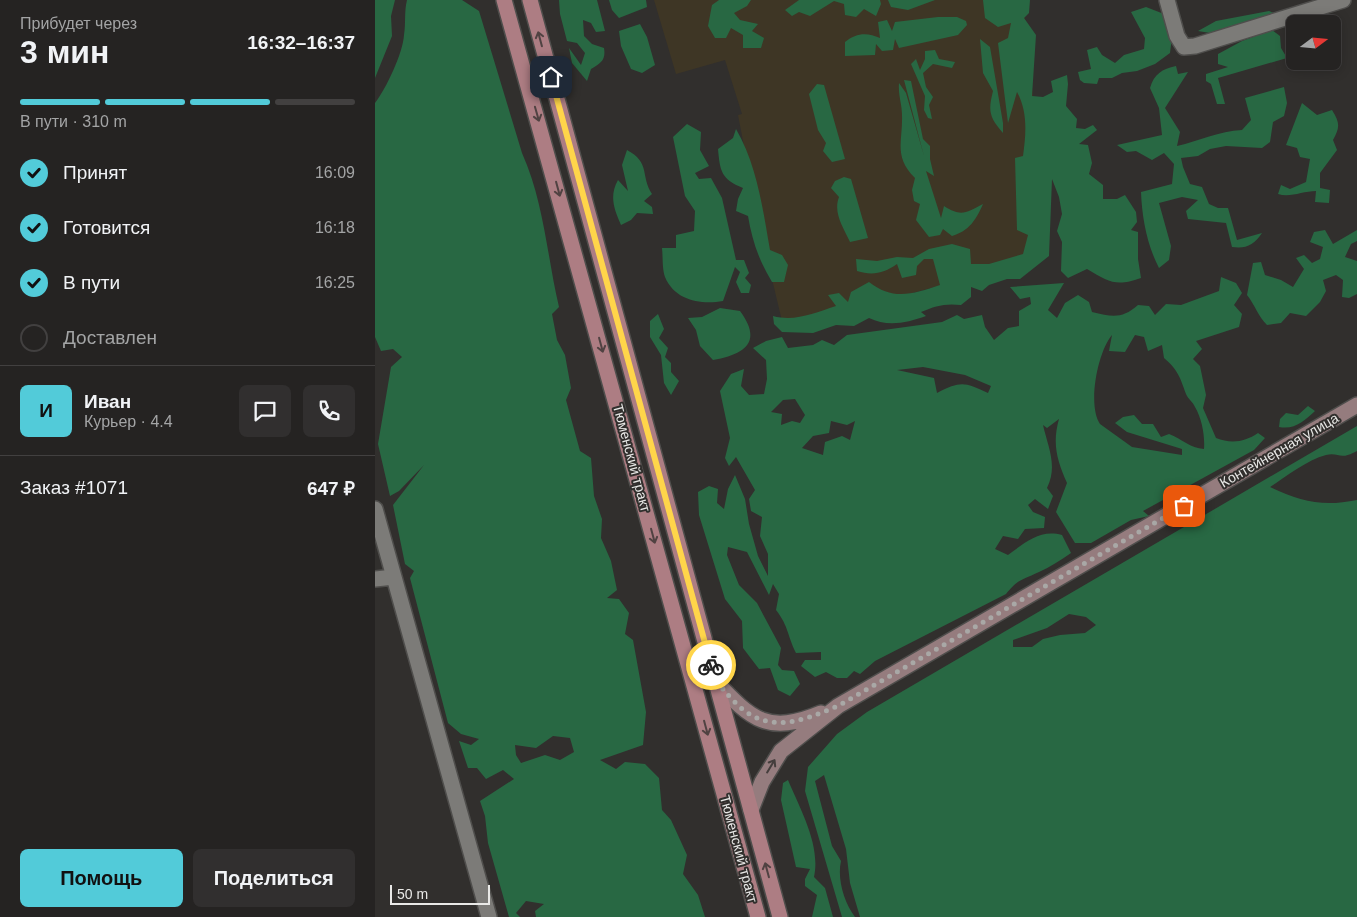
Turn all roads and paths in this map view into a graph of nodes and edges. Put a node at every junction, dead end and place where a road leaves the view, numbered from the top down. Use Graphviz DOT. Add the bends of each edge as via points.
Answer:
graph roads {
  1 [pos="504,0"];
  2 [pos="530,0"];
  3 [pos="1167,0"];
  4 [pos="1343,0"];
  5 [pos="1307,6"];
  6 [pos="1357,405"];
  7 [pos="375,509"];
  8 [pos="393,577"];
  9 [pos="375,579"];
  10 [pos="716,682"];
  11 [pos="838,706"];
  12 [pos="751,810"];
  13 [pos="489,917"];
  14 [pos="758,917"];
  15 [pos="780,917"];
  1 -- 14 [label="main road, Тюменский тракт, one-way"];
  10 -- 2 [label="main road, Тюменский тракт, one-way"];
  3 -- 5 [label="street" via="1183,47 1195,46"];
  4 -- 5 [label="street"];
  6 -- 11 [label="street, Контейнерная улица"];
  7 -- 8 [label="street"];
  8 -- 9 [label="street"];
  8 -- 13 [label="street"];
  10 -- 11 [label="street, Контейнерная улица" via="737,705 765,722 789,723"];
  10 -- 12 [label="main road, Тюменский тракт"];
  12 -- 11 [label="street, Контейнерная улица, one-way" via="762,782 781,750"];
  15 -- 12 [label="main road, Тюменский тракт, one-way"];
}
